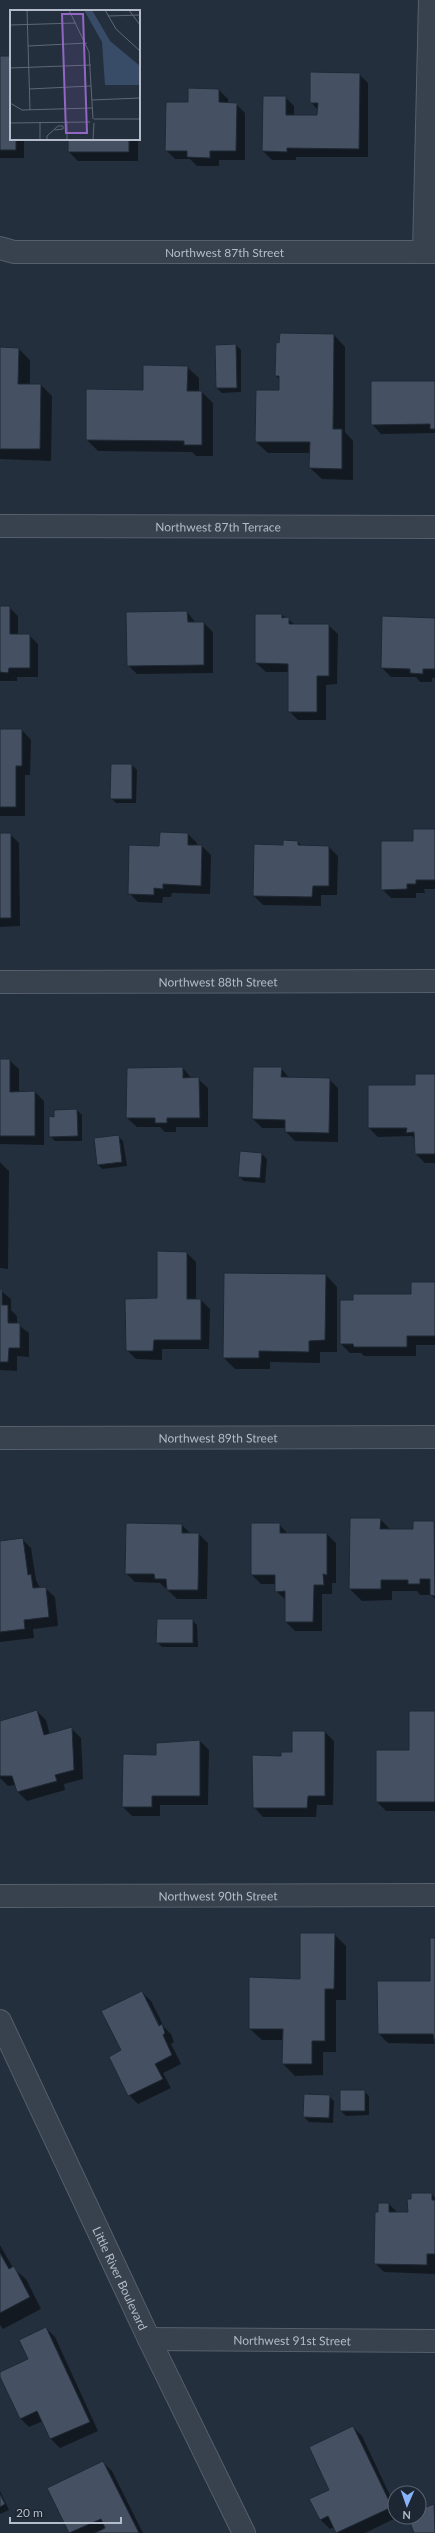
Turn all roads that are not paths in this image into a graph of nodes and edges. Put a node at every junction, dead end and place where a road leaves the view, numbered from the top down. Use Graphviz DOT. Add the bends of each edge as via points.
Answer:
graph roads {
  1 [pos="430,0"];
  2 [pos="5,252"];
  3 [pos="430,252"];
  4 [pos="0,526"];
  5 [pos="435,527"];
  6 [pos="435,981"];
  7 [pos="0,982"];
  8 [pos="435,1437"];
  9 [pos="0,1438"];
  10 [pos="435,1895"];
  11 [pos="0,1896"];
  12 [pos="0,2022"];
  13 [pos="149,2338"];
  14 [pos="435,2341"];
  15 [pos="244,2533"];
  1 -- 3 [label="street"];
  2 -- 3 [label="street, Northwest 87th Street"];
  4 -- 5 [label="street, Northwest 87th Terrace"];
  6 -- 7 [label="street, Northwest 88th Street"];
  8 -- 9 [label="street, Northwest 89th Street"];
  10 -- 11 [label="street, Northwest 90th Street"];
  12 -- 13 [label="street, Little River Boulevard"];
  13 -- 14 [label="street, Northwest 91st Street"];
  13 -- 15 [label="street, Little River Boulevard"];
}
